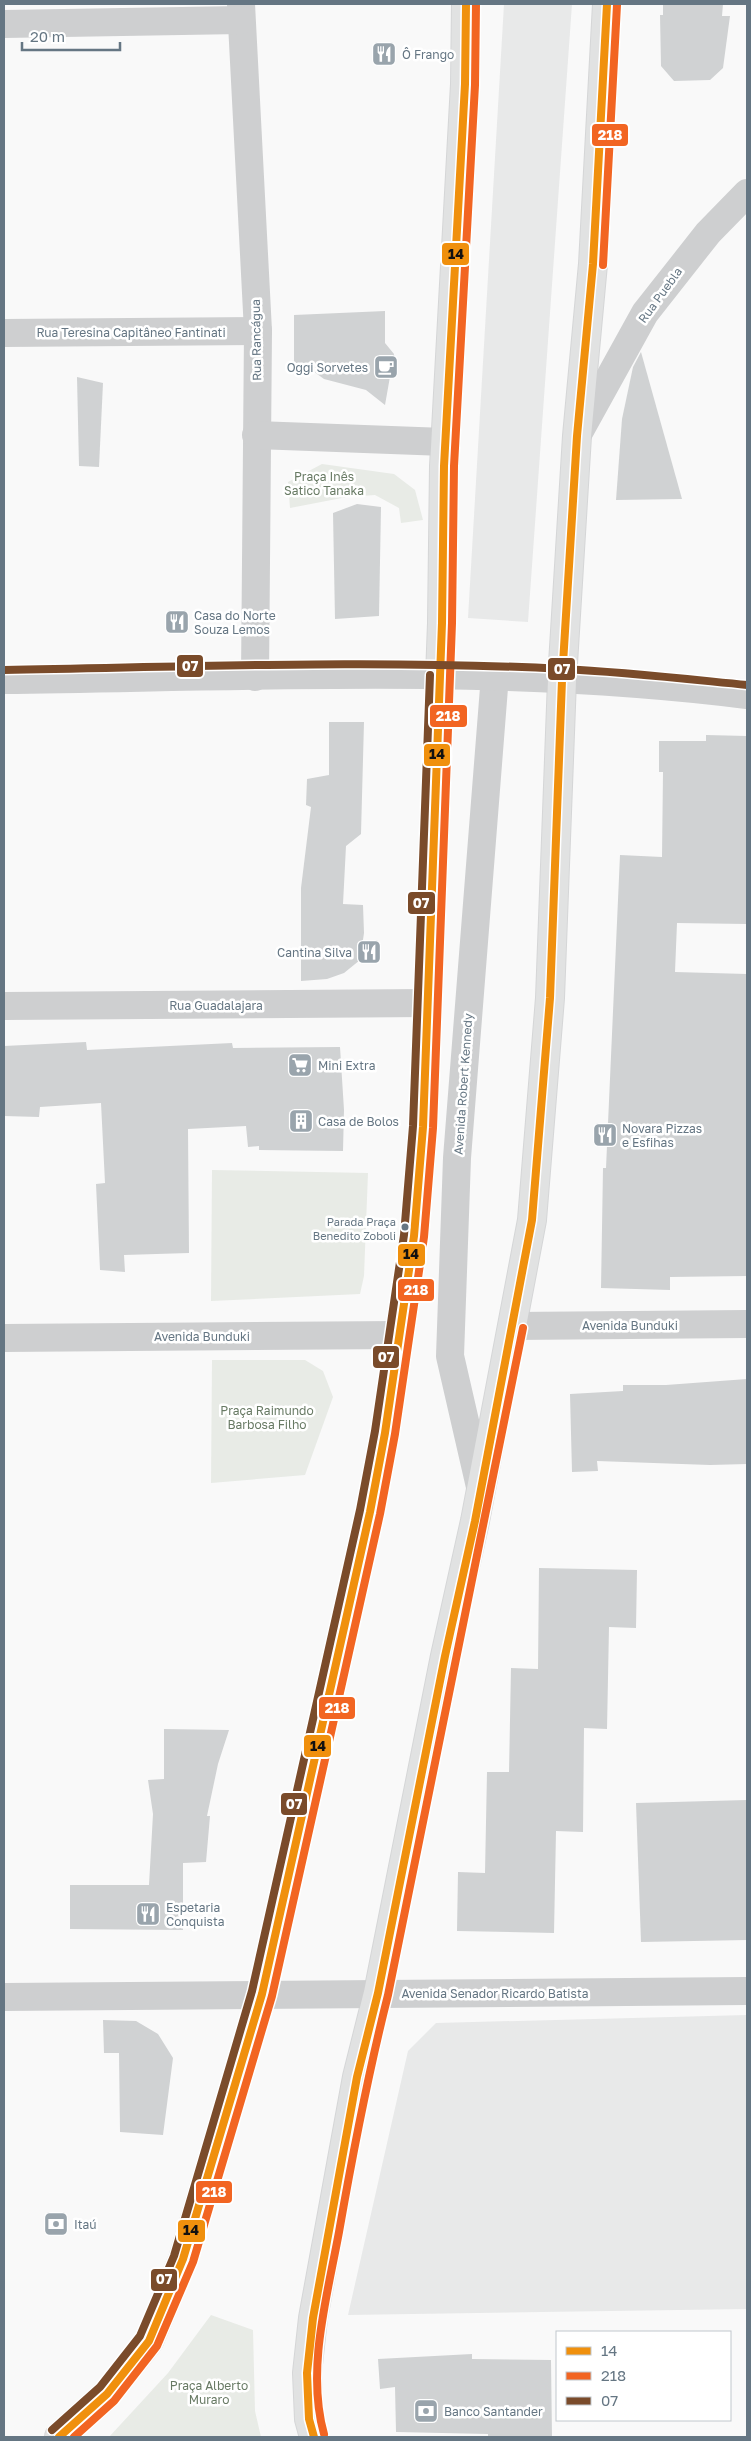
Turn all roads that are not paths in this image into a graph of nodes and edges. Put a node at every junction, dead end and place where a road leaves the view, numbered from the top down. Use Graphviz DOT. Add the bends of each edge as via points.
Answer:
graph roads {
  1 [pos="466,4"];
  2 [pos="607,4"];
  3 [pos="241,12"];
  4 [pos="4,24"];
  5 [pos="747,193"];
  6 [pos="258,331"];
  7 [pos="4,333"];
  8 [pos="256,435"];
  9 [pos="577,436"];
  10 [pos="446,442"];
  11 [pos="440,675"];
  12 [pos="495,675"];
  13 [pos="255,677"];
  14 [pos="4,680"];
  15 [pos="562,680"];
  16 [pos="747,696"];
  17 [pos="428,1003"];
  18 [pos="4,1006"];
  19 [pos="747,1324"];
  20 [pos="512,1326"];
  21 [pos="400,1335"];
  22 [pos="4,1338"];
  23 [pos="481,1491"];
  24 [pos="747,1991"];
  25 [pos="378,1993"];
  26 [pos="262,1994"];
  27 [pos="4,1997"];
  28 [pos="59,2437"];
  29 [pos="314,2437"];
  1 -- 10 [label="main road" via="465,84"];
  2 -- 9 [label="main road, Avenida Robert Kennedy" via="593,264"];
  3 -- 4 [label="street"];
  3 -- 6 [label="street, Rua Rancágua"];
  5 -- 9 [label="street, Rua Puebla" via="708,232 645,313"];
  6 -- 7 [label="street, Rua Teresina Capitâneo Fantinati"];
  6 -- 8 [label="street, Rua Rancágua"];
  8 -- 10 [label="street"];
  8 -- 13 [label="street, Rua Rancágua"];
  9 -- 15 [label="main road, Avenida Robert Kennedy"];
  10 -- 11 [label="main road"];
  11 -- 12 [label="street"];
  11 -- 13 [label="street"];
  11 -- 17 [label="main road"];
  12 -- 15 [label="street"];
  12 -- 23 [label="street, Avenida Robert Kennedy" via="457,1158 450,1356"];
  13 -- 14 [label="street"];
  15 -- 16 [label="street" via="676,686"];
  15 -- 20 [label="main road, Avenida Robert Kennedy" via="550,998 532,1220"];
  17 -- 18 [label="street, Rua Guadalajara"];
  17 -- 21 [label="main road" via="415,1226"];
  19 -- 20 [label="street, Avenida Bunduki"];
  20 -- 23 [label="main road, Avenida Robert Kennedy"];
  21 -- 22 [label="street, Avenida Bunduki"];
  21 -- 26 [label="main road" via="370,1512"];
  23 -- 25 [label="main road, Avenida Robert Kennedy"];
  24 -- 25 [label="street, Avenida Senador Ricardo Batista"];
  25 -- 26 [label="street, Avenida Senador Ricardo Batista"];
  25 -- 29 [label="main road, Avenida Robert Kennedy" via="357,2077 313,2318 307,2373 309,2419"];
  26 -- 27 [label="street, Avenida Senador Ricardo Batista"];
  26 -- 28 [label="main road" via="183,2259 149,2341 107,2394"];
}
